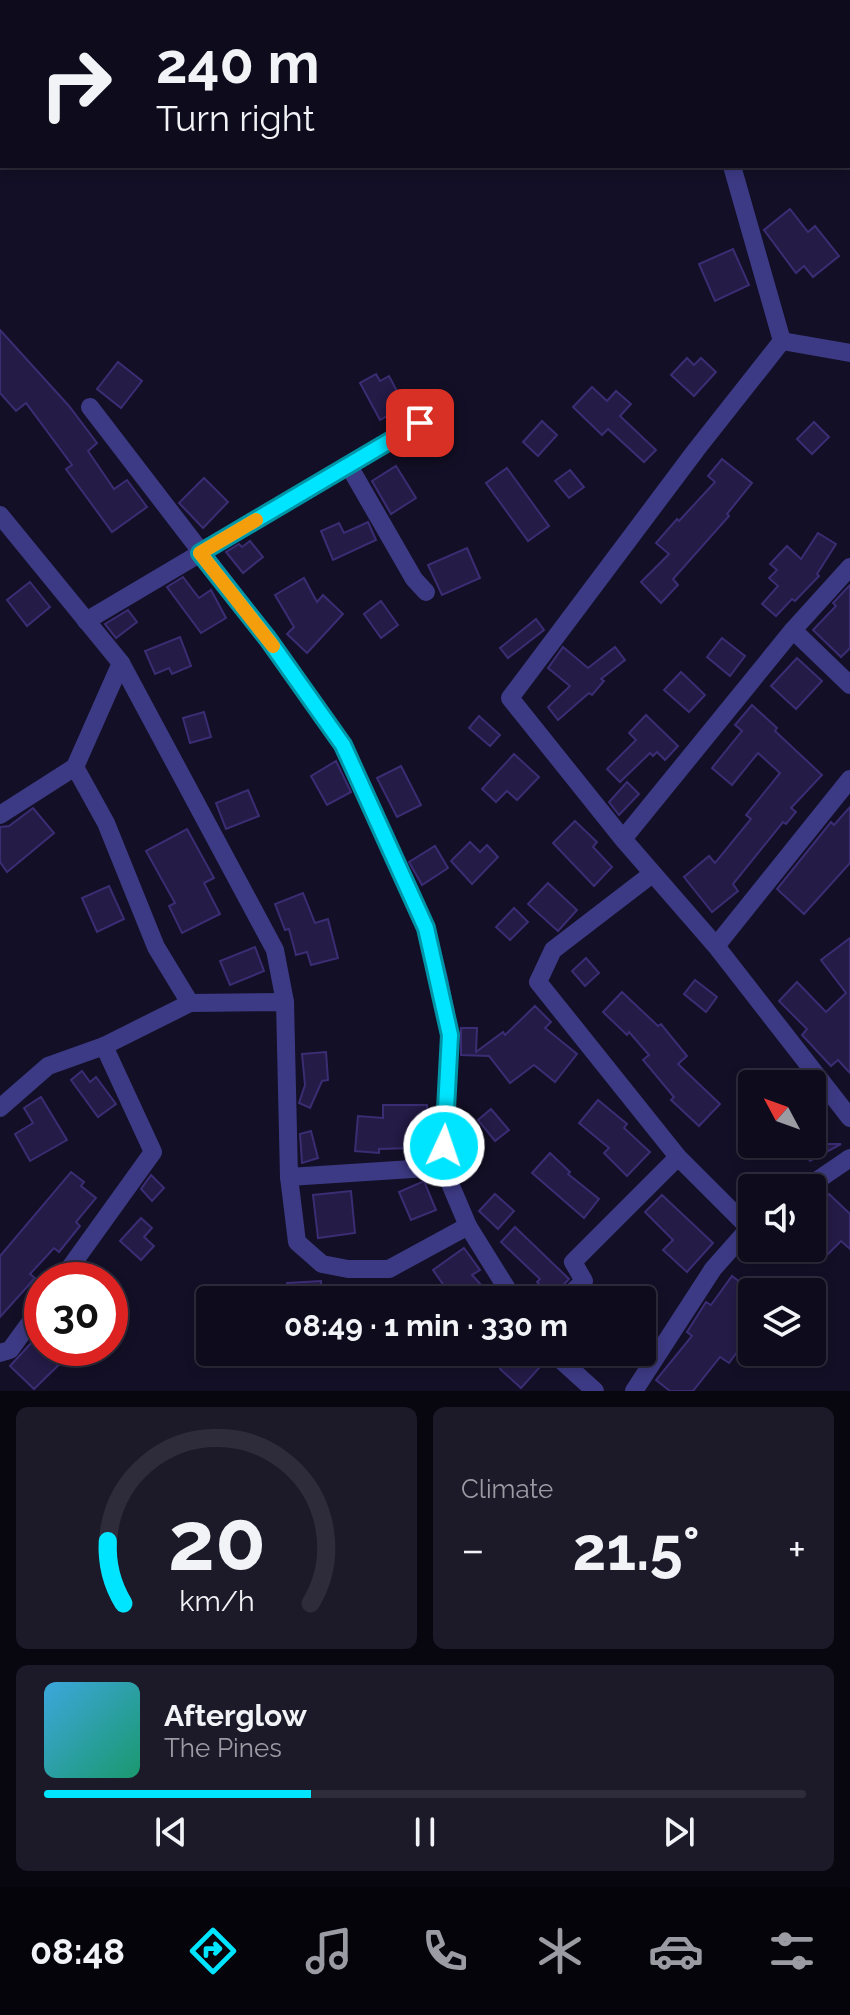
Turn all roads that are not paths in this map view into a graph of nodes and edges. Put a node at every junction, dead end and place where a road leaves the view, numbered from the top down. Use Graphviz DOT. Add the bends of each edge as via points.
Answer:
graph roads {
  1 [pos="733,168"];
  2 [pos="782,341"];
  3 [pos="850,353"];
  4 [pos="90,407"];
  5 [pos="444,409"];
  6 [pos="349,466"];
  7 [pos="0,515"];
  8 [pos="200,553"];
  9 [pos="850,567"];
  10 [pos="426,592"];
  11 [pos="86,621"];
  12 [pos="793,630"];
  13 [pos="121,663"];
  14 [pos="850,685"];
  15 [pos="75,767"];
  16 [pos="850,779"];
  17 [pos="0,815"];
  18 [pos="623,839"];
  19 [pos="652,874"];
  20 [pos="716,946"];
  21 [pos="285,1002"];
  22 [pos="190,1003"];
  23 [pos="104,1046"];
  24 [pos="0,1108"];
  25 [pos="850,1118"];
  26 [pos="678,1157"];
  27 [pos="850,1158"];
  28 [pos="443,1167"];
  29 [pos="826,1174"];
  30 [pos="289,1177"];
  31 [pos="738,1214"];
  32 [pos="468,1226"];
  33 [pos="738,1240"];
  34 [pos="74,1262"];
  35 [pos="505,1286"];
  36 [pos="579,1286"];
  37 [pos="24,1331"];
  38 [pos="0,1353"];
  39 [pos="567,1366"];
  40 [pos="595,1391"];
  41 [pos="634,1391"];
  1 -- 2 [label="street"];
  2 -- 3 [label="street"];
  2 -- 18 [label="street" via="510,698"];
  4 -- 8 [label="street"];
  5 -- 6 [label="street"];
  6 -- 8 [label="street"];
  6 -- 10 [label="street"];
  7 -- 11 [label="street"];
  8 -- 11 [label="street"];
  8 -- 28 [label="street" via="343,745 426,928 450,1035"];
  9 -- 12 [label="street"];
  11 -- 13 [label="street"];
  12 -- 14 [label="street"];
  12 -- 18 [label="street"];
  13 -- 15 [label="street"];
  13 -- 21 [label="street" via="275,950"];
  15 -- 17 [label="street"];
  15 -- 22 [label="street" via="106,823 156,947"];
  16 -- 20 [label="street"];
  18 -- 19 [label="street"];
  19 -- 20 [label="street"];
  19 -- 26 [label="street" via="553,950 538,982"];
  20 -- 25 [label="street"];
  21 -- 22 [label="street"];
  21 -- 30 [label="street"];
  22 -- 23 [label="street"];
  23 -- 24 [label="street" via="48,1066"];
  23 -- 34 [label="street" via="153,1152"];
  26 -- 31 [label="street"];
  26 -- 36 [label="street" via="573,1262 584,1281"];
  27 -- 29 [label="street"];
  28 -- 30 [label="street"];
  28 -- 32 [label="street"];
  30 -- 32 [label="street" via="297,1242 322,1264 389,1269"];
  32 -- 35 [label="street"];
  33 -- 41 [label="street" via="713,1269"];
  37 -- 38 [label="street" via="10,1350"];
  39 -- 40 [label="street"];
}
